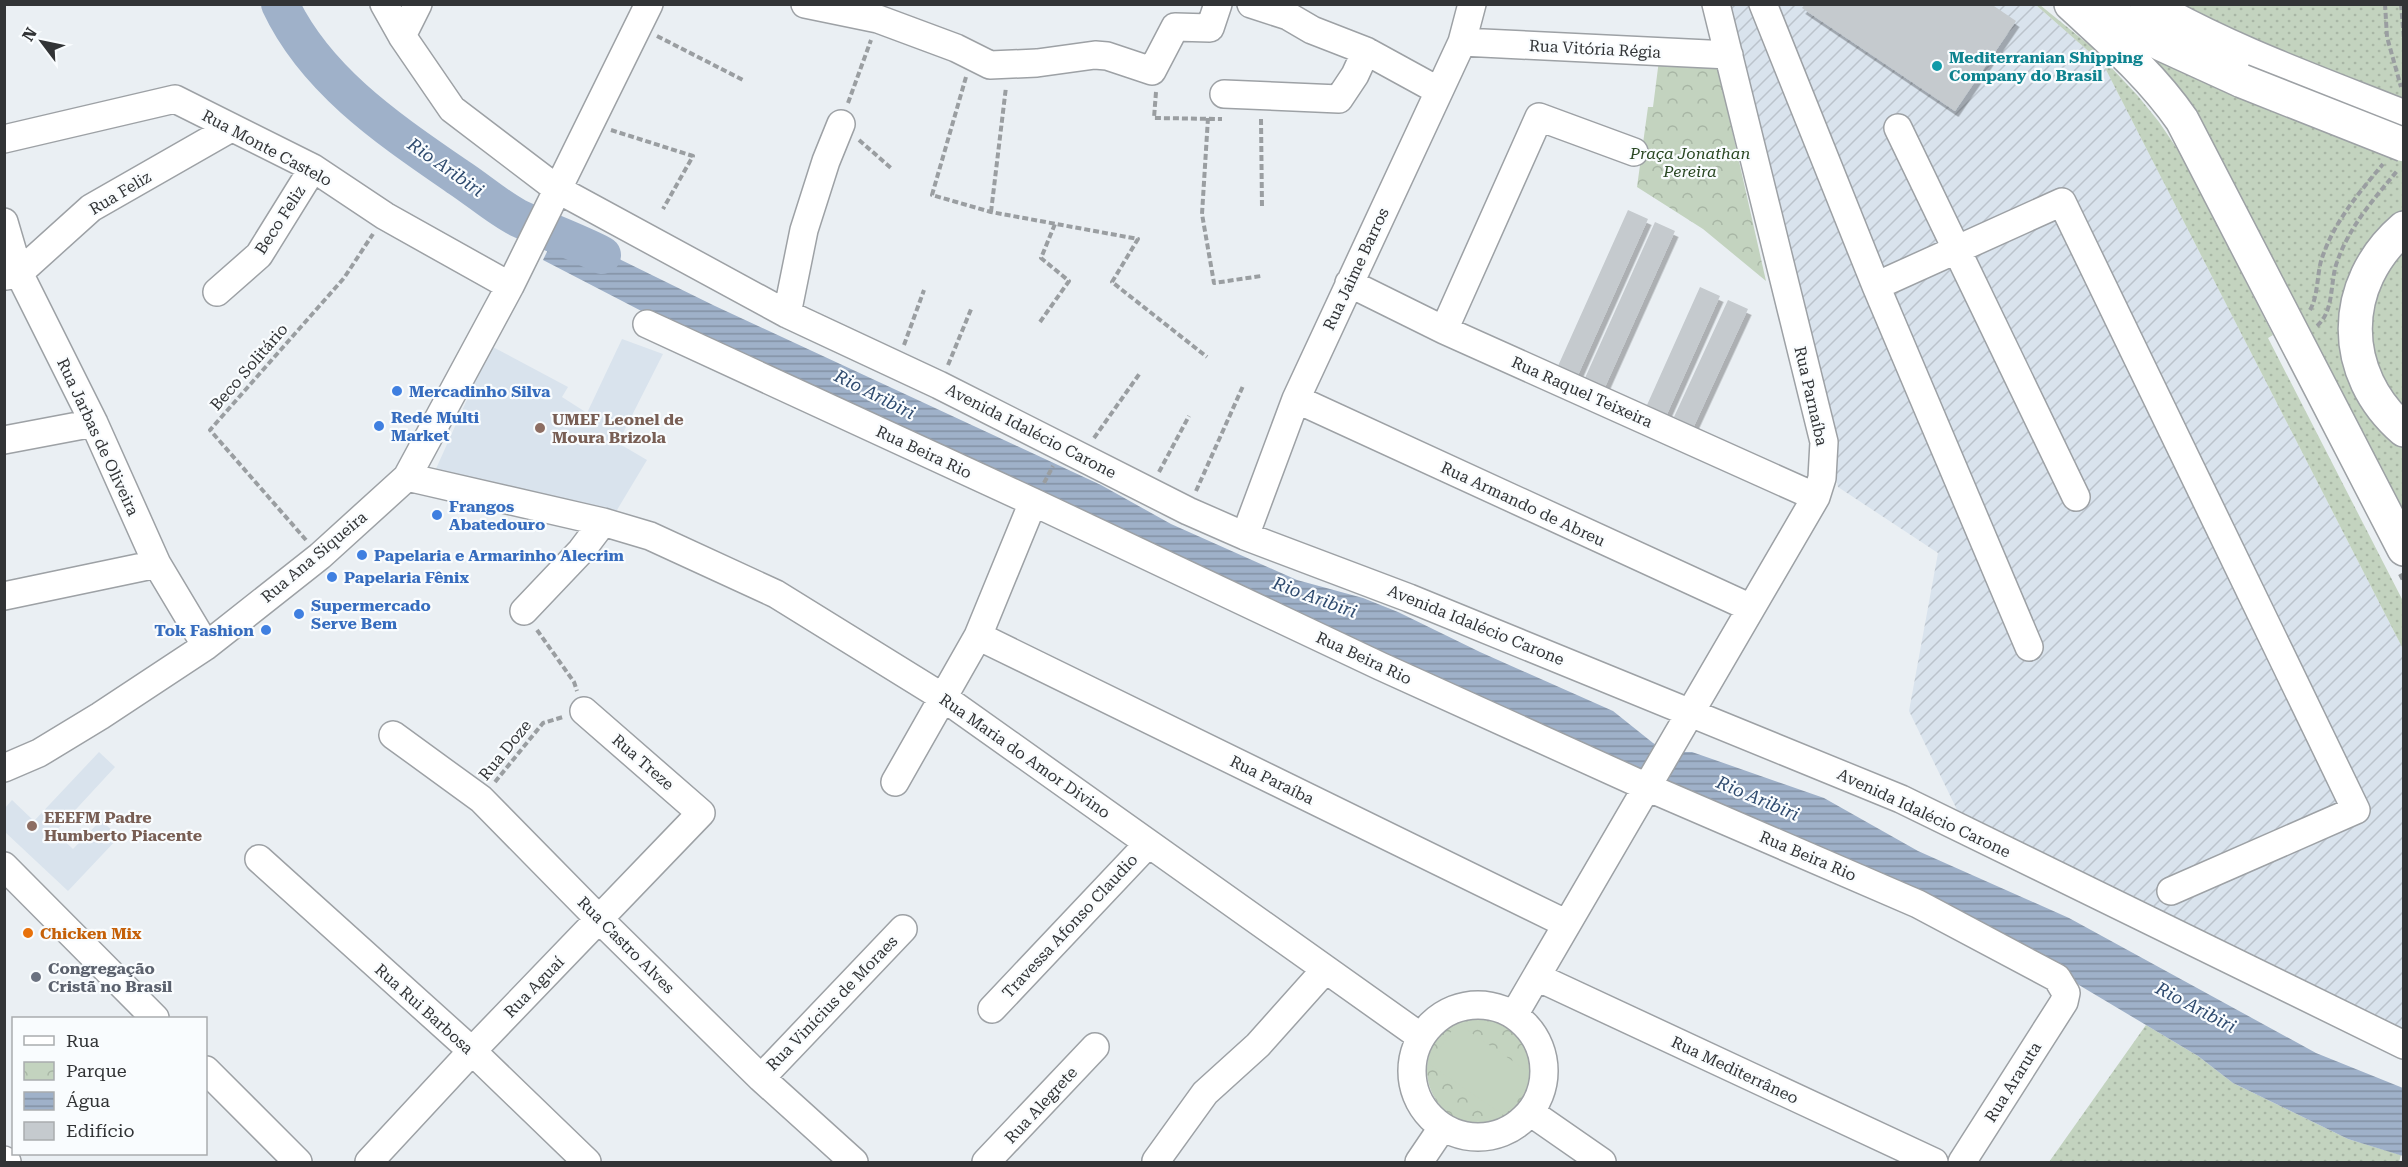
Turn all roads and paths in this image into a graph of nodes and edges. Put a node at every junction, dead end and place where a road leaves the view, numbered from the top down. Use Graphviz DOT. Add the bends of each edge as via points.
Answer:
graph roads {
  1 [pos="384,4"];
  2 [pos="418,4"];
  3 [pos="805,4"];
  4 [pos="1218,4"];
  5 [pos="1251,4"];
  6 [pos="1472,4"];
  7 [pos="1716,4"];
  8 [pos="1763,4"];
  9 [pos="1773,4"];
  10 [pos="2071,4"];
  11 [pos="2095,4"];
  12 [pos="2146,4"];
  13 [pos="2385,4"];
  14 [pos="2401,4"];
  15 [pos="1294,10"];
  16 [pos="643,15"];
  17 [pos="878,19"];
  18 [pos="402,36"];
  19 [pos="2403,39"];
  20 [pos="1462,42"];
  21 [pos="1366,51"];
  22 [pos="1784,52"];
  23 [pos="1729,55"];
  24 [pos="972,56"];
  25 [pos="1009,65"];
  26 [pos="2247,69"];
  27 [pos="745,81"];
  28 [pos="1439,91"];
  29 [pos="1224,94"];
  30 [pos="2403,97"];
  31 [pos="2403,117"];
  32 [pos="1208,118"];
  33 [pos="1262,119"];
  34 [pos="590,123"];
  35 [pos="841,124"];
  36 [pos="231,128"];
  37 [pos="1898,128"];
  38 [pos="4,139"];
  39 [pos="1634,152"];
  40 [pos="2398,156"];
  41 [pos="313,168"];
  42 [pos="891,168"];
  43 [pos="557,189"];
  44 [pos="1262,207"];
  45 [pos="663,209"];
  46 [pos="991,212"];
  47 [pos="385,216"];
  48 [pos="4,222"];
  49 [pos="1055,224"];
  50 [pos="2403,228"];
  51 [pos="1957,249"];
  52 [pos="12,274"];
  53 [pos="1262,276"];
  54 [pos="1349,283"];
  55 [pos="1876,285"];
  56 [pos="510,286"];
  57 [pos="924,290"];
  58 [pos="217,292"];
  59 [pos="972,306"];
  60 [pos="787,314"];
  61 [pos="1040,322"];
  62 [pos="647,324"];
  63 [pos="1444,330"];
  64 [pos="2292,332"];
  65 [pos="1207,357"];
  66 [pos="909,372"];
  67 [pos="1140,373"];
  68 [pos="939,385"];
  69 [pos="1243,386"];
  70 [pos="1296,399"];
  71 [pos="1189,416"];
  72 [pos="94,423"];
  73 [pos="2403,430"];
  74 [pos="4,440"];
  75 [pos="1070,457"];
  76 [pos="407,477"];
  77 [pos="1149,492"];
  78 [pos="1038,495"];
  79 [pos="1816,497"];
  80 [pos="2076,497"];
  81 [pos="1188,511"];
  82 [pos="603,522"];
  83 [pos="1245,536"];
  84 [pos="2403,549"];
  85 [pos="320,556"];
  86 [pos="157,564"];
  87 [pos="4,596"];
  88 [pos="1751,608"];
  89 [pos="524,611"];
  90 [pos="978,636"];
  91 [pos="206,646"];
  92 [pos="2029,647"];
  93 [pos="944,698"];
  94 [pos="584,711"];
  95 [pos="1691,712"];
  96 [pos="393,735"];
  97 [pos="4,768"];
  98 [pos="895,782"];
  99 [pos="1649,784"];
  100 [pos="481,799"];
  101 [pos="701,813"];
  102 [pos="1148,844"];
  103 [pos="259,859"];
  104 [pos="4,866"];
  105 [pos="2170,891"];
  106 [pos="599,919"];
  107 [pos="1567,924"];
  108 [pos="903,929"];
  109 [pos="1325,970"];
  110 [pos="1537,977"];
  111 [pos="2064,1002"];
  112 [pos="992,1009"];
  113 [pos="1514,1015"];
  114 [pos="154,1017"];
  115 [pos="1421,1037"];
  116 [pos="2403,1045"];
  117 [pos="1095,1047"];
  118 [pos="472,1052"];
  119 [pos="207,1071"];
  120 [pos="761,1077"];
  121 [pos="1530,1113"];
  122 [pos="1442,1128"];
  123 [pos="298,1162"];
  124 [pos="369,1162"];
  125 [pos="587,1162"];
  126 [pos="854,1162"];
  127 [pos="986,1162"];
  128 [pos="1157,1162"];
  129 [pos="1419,1162"];
  130 [pos="1602,1162"];
  131 [pos="1934,1162"];
  132 [pos="1962,1162"];
  1 -- 18 [label="street, Avenida Idalécio Carone"];
  2 -- 18 [label="street"];
  3 -- 17 [label="street"];
  4 -- 25 [label="street" via="1210,28 1175,27 1152,71 1095,55"];
  5 -- 15 [label="street"];
  6 -- 20 [label="street, Rua Jaime Barros"];
  7 -- 23 [label="street, Rua Parnaíba"];
  8 -- 22 [label="street"];
  9 -- 22 [label="street"];
  10 -- 64 [label="main road" via="2136,64 2182,120"];
  11 -- 26 [label="main road" via="2161,44"];
  12 -- 26 [label="main road" via="2204,35"];
  13 -- 30 [label="path" via="2387,37"];
  14 -- 19 [label="path"];
  15 -- 21 [label="street" via="1312,30"];
  16 -- 27 [label="path"];
  16 -- 34 [label="street, Rua Ana Siqueira"];
  17 -- 24 [label="street"];
  17 -- 35 [label="path"];
  18 -- 43 [label="street, Avenida Idalécio Carone" via="452,109"];
  20 -- 23 [label="street, Rua Vitória Régia"];
  20 -- 28 [label="street, Rua Jaime Barros"];
  21 -- 28 [label="street"];
  21 -- 29 [label="street" via="1339,99"];
  22 -- 55 [label="street"];
  23 -- 79 [label="street, Rua Parnaíba" via="1824,441 1822,478"];
  24 -- 25 [label="street" via="990,65"];
  24 -- 46 [label="path" via="932,195"];
  25 -- 46 [label="path"];
  26 -- 31 [label="main road"];
  26 -- 40 [label="main road, bridge"];
  28 -- 54 [label="street, Rua Jaime Barros"];
  32 -- 53 [label="path" via="1202,213 1214,283"];
  33 -- 44 [label="path"];
  34 -- 43 [label="street, Rua Ana Siqueira"];
  34 -- 45 [label="path" via="693,156"];
  35 -- 42 [label="path"];
  35 -- 60 [label="street" via="804,230"];
  36 -- 38 [label="street, Rua Monte Castelo" via="174,99"];
  36 -- 41 [label="street, Rua Monte Castelo"];
  36 -- 52 [label="street, Rua Feliz" via="91,208"];
  37 -- 51 [label="street"];
  39 -- 63 [label="street" via="1539,117"];
  40 -- 64 [label="path" via="2338,221 2322,261 2311,309"];
  40 -- 64 [label="path" via="2352,229 2336,265 2324,318 2315,327"];
  41 -- 47 [label="street, Rua Monte Castelo"];
  41 -- 58 [label="street, Beco Feliz" via="259,255"];
  43 -- 56 [label="street, Rua Ana Siqueira"];
  43 -- 60 [label="street, Avenida Idalécio Carone"];
  46 -- 49 [label="path"];
  47 -- 56 [label="street, Rua Monte Castelo"];
  47 -- 85 [label="path, Beco Solitário" via="344,278 210,430"];
  48 -- 52 [label="street, Rua Jarbas de Oliveira"];
  49 -- 61 [label="path" via="1041,258 1069,281"];
  49 -- 65 [label="path" via="1138,239 1112,282"];
  50 -- 73 [label="main road" via="2381,250 2366,277 2356,307 2355,338 2367,383 2383,410"];
  51 -- 55 [label="street"];
  51 -- 80 [label="street"];
  51 -- 105 [label="street" via="2062,202 2356,810"];
  52 -- 72 [label="street, Rua Jarbas de Oliveira"];
  54 -- 63 [label="street, Rua Raquel Teixeira"];
  54 -- 70 [label="street, Rua Jaime Barros"];
  55 -- 92 [label="street"];
  56 -- 76 [label="street, Rua Ana Siqueira"];
  57 -- 66 [label="path" via="901,352 915,358"];
  59 -- 68 [label="path"];
  60 -- 66 [label="street, Avenida Idalécio Carone"];
  62 -- 78 [label="street, Rua Beira Rio"];
  63 -- 79 [label="street, Rua Raquel Teixeira"];
  64 -- 84 [label="main road"];
  66 -- 68 [label="street, Avenida Idalécio Carone"];
  67 -- 75 [label="path"];
  68 -- 75 [label="street, Avenida Idalécio Carone"];
  69 -- 81 [label="path"];
  70 -- 83 [label="street, Rua Jaime Barros"];
  70 -- 88 [label="street, Rua Armando de Abreu"];
  71 -- 77 [label="path"];
  72 -- 74 [label="street"];
  72 -- 86 [label="street, Rua Jarbas de Oliveira"];
  75 -- 77 [label="street, Avenida Idalécio Carone"];
  75 -- 78 [label="path"];
  76 -- 82 [label="street, Rua Maria do Amor Divino"];
  76 -- 85 [label="street, Rua Ana Siqueira"];
  77 -- 81 [label="street, Avenida Idalécio Carone"];
  78 -- 90 [label="street"];
  78 -- 99 [label="street, Rua Beira Rio" via="1380,666"];
  79 -- 88 [label="street, Rua Parnaíba"];
  81 -- 83 [label="street, Avenida Idalécio Carone"];
  82 -- 89 [label="street" via="581,552"];
  82 -- 93 [label="street, Rua Maria do Amor Divino" via="650,536 776,594"];
  83 -- 95 [label="street, Avenida Idalécio Carone" via="1409,597"];
  85 -- 91 [label="street, Rua Ana Siqueira"];
  86 -- 87 [label="street"];
  86 -- 91 [label="street, Rua Jarbas de Oliveira"];
  88 -- 95 [label="street, Rua Parnaíba"];
  89 -- 94 [label="path" via="574,682"];
  90 -- 93 [label="street"];
  90 -- 107 [label="street, Rua Paraíba"];
  91 -- 97 [label="street, Rua Ana Siqueira" via="39,753"];
  93 -- 98 [label="street"];
  93 -- 102 [label="street, Rua Maria do Amor Divino"];
  94 -- 100 [label="path, Rua Doze" via="543,723"];
  94 -- 101 [label="street, Rua Treze"];
  95 -- 99 [label="street, Rua Parnaíba"];
  95 -- 116 [label="street, Avenida Idalécio Carone" via="1901,799"];
  96 -- 100 [label="street, Rua Castro Alves"];
  99 -- 107 [label="street"];
  99 -- 111 [label="street, Rua Beira Rio" via="1918,904 2057,978 2066,993"];
  100 -- 106 [label="street, Rua Castro Alves"];
  101 -- 106 [label="street, Rua Aguaí"];
  102 -- 109 [label="street, Rua Maria do Amor Divino"];
  102 -- 112 [label="street, Travessa Afonso Claudio"];
  103 -- 118 [label="street, Rua Rui Barbosa"];
  104 -- 114 [label="street"];
  106 -- 118 [label="street, Rua Aguaí"];
  106 -- 120 [label="street, Rua Castro Alves"];
  107 -- 110 [label="street"];
  108 -- 120 [label="street, Rua Vinícius de Moraes"];
  109 -- 115 [label="street, Rua Maria do Amor Divino"];
  109 -- 128 [label="street" via="1258,1045 1205,1093"];
  110 -- 113 [label="street"];
  110 -- 131 [label="street, Rua Mediterrâneo"];
  111 -- 132 [label="street, Rua Araruta"];
  113 -- 115 [label="street" via="1490,1005 1464,1006 1439,1017"];
  113 -- 121 [label="street" via="1532,1032 1544,1066 1542,1091"];
  115 -- 122 [label="street" via="1412,1061 1413,1087 1424,1110"];
  117 -- 127 [label="street, Rua Alegrete"];
  118 -- 124 [label="street, Rua Aguaí"];
  118 -- 125 [label="street, Rua Rui Barbosa"];
  119 -- 123 [label="street"];
  120 -- 126 [label="street, Rua Castro Alves"];
  121 -- 122 [label="street" via="1512,1129 1489,1137 1465,1137"];
  121 -- 130 [label="street"];
  122 -- 129 [label="street"];
}
